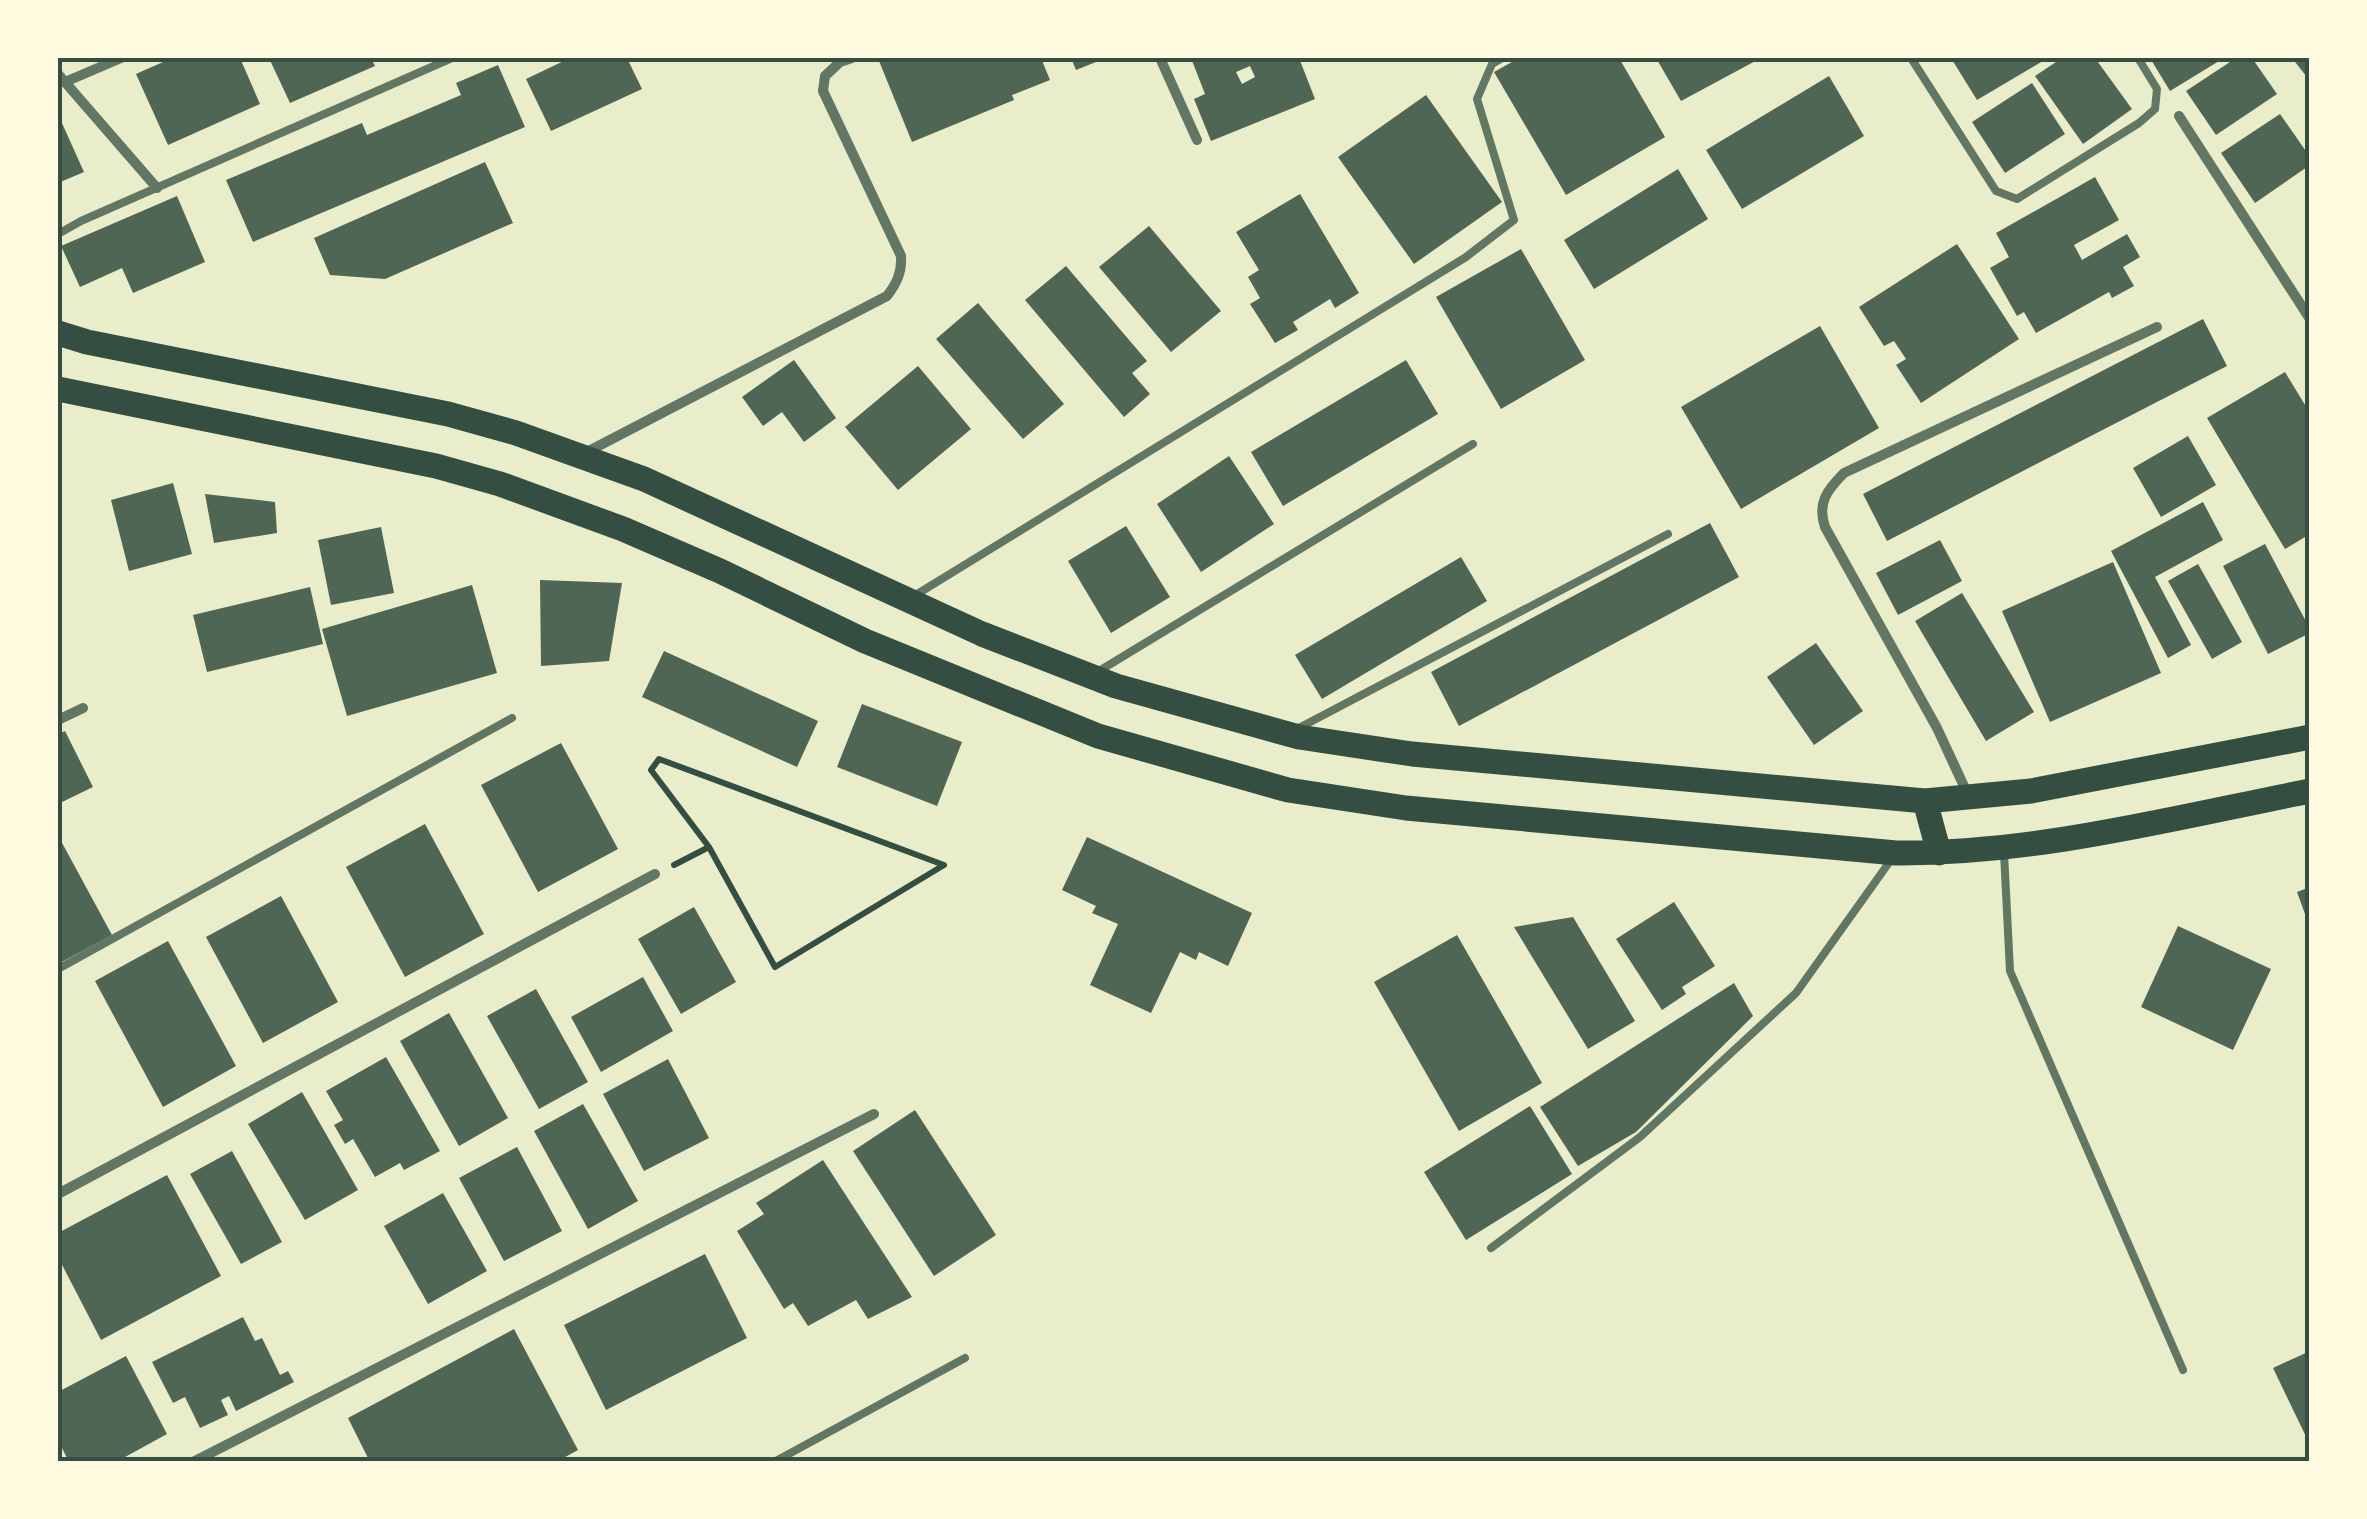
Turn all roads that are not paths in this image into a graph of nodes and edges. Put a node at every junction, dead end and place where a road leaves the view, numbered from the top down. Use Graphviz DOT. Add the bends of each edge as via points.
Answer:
graph roads {
  1 [pos="121,58"];
  2 [pos="452,58"];
  3 [pos="852,58"];
  4 [pos="1160,58"];
  5 [pos="1502,58"];
  6 [pos="1910,58"];
  7 [pos="2138,58"];
  8 [pos="61,78"];
  9 [pos="2179,116"];
  10 [pos="1198,140"];
  11 [pos="156,188"];
  12 [pos="58,234"];
  13 [pos="2310,320"];
  14 [pos="2157,327"];
  15 [pos="58,333"];
  16 [pos="58,389"];
  17 [pos="1473,444"];
  18 [pos="582,455"];
  19 [pos="1668,534"];
  20 [pos="906,601"];
  21 [pos="1091,676"];
  22 [pos="83,708"];
  23 [pos="512,718"];
  24 [pos="58,720"];
  25 [pos="1286,734"];
  26 [pos="2310,737"];
  27 [pos="2310,791"];
  28 [pos="1970,799"];
  29 [pos="1925,800"];
  30 [pos="2004,848"];
  31 [pos="1896,853"];
  32 [pos="1939,854"];
  33 [pos="655,874"];
  34 [pos="58,969"];
  35 [pos="874,1114"];
  36 [pos="58,1194"];
  37 [pos="1491,1248"];
  38 [pos="966,1358"];
  39 [pos="2183,1370"];
  40 [pos="194,1462"];
  41 [pos="774,1462"];
  1 -- 8 [label="street"];
  2 -- 11 [label="lane"];
  3 -- 18 [label="street" via="824,76 823,91 902,256 891,290"];
  4 -- 10 [label="street"];
  5 -- 20 [label="lane" via="1492,64 1477,99 1514,220 1466,257"];
  6 -- 7 [label="lane" via="1996,191 2017,199 2155,109 2157,89"];
  8 -- 11 [label="street"];
  9 -- 13 [label="street"];
  11 -- 12 [label="lane"];
  14 -- 28 [label="street" via="1844,473 1822,501 1826,528"];
  15 -- 18 [label="main road" via="448,414"];
  16 -- 31 [label="main road" via="500,484 623,528 864,641 1081,730 1288,790 1406,808"];
  17 -- 21 [label="lane"];
  18 -- 20 [label="main road" via="743,522"];
  19 -- 25 [label="lane"];
  20 -- 21 [label="main road"];
  21 -- 25 [label="main road"];
  22 -- 24 [label="street"];
  23 -- 34 [label="lane"];
  25 -- 29 [label="main road" via="1412,754"];
  26 -- 28 [label="main road"];
  27 -- 30 [label="main road"];
  28 -- 29 [label="main road"];
  29 -- 32 [label="main road"];
  30 -- 32 [label="main road"];
  30 -- 39 [label="lane" via="2010,971"];
  31 -- 32 [label="main road"];
  31 -- 37 [label="lane" via="1796,993 1640,1137"];
  33 -- 36 [label="street"];
  35 -- 40 [label="street"];
  38 -- 41 [label="lane"];
}
